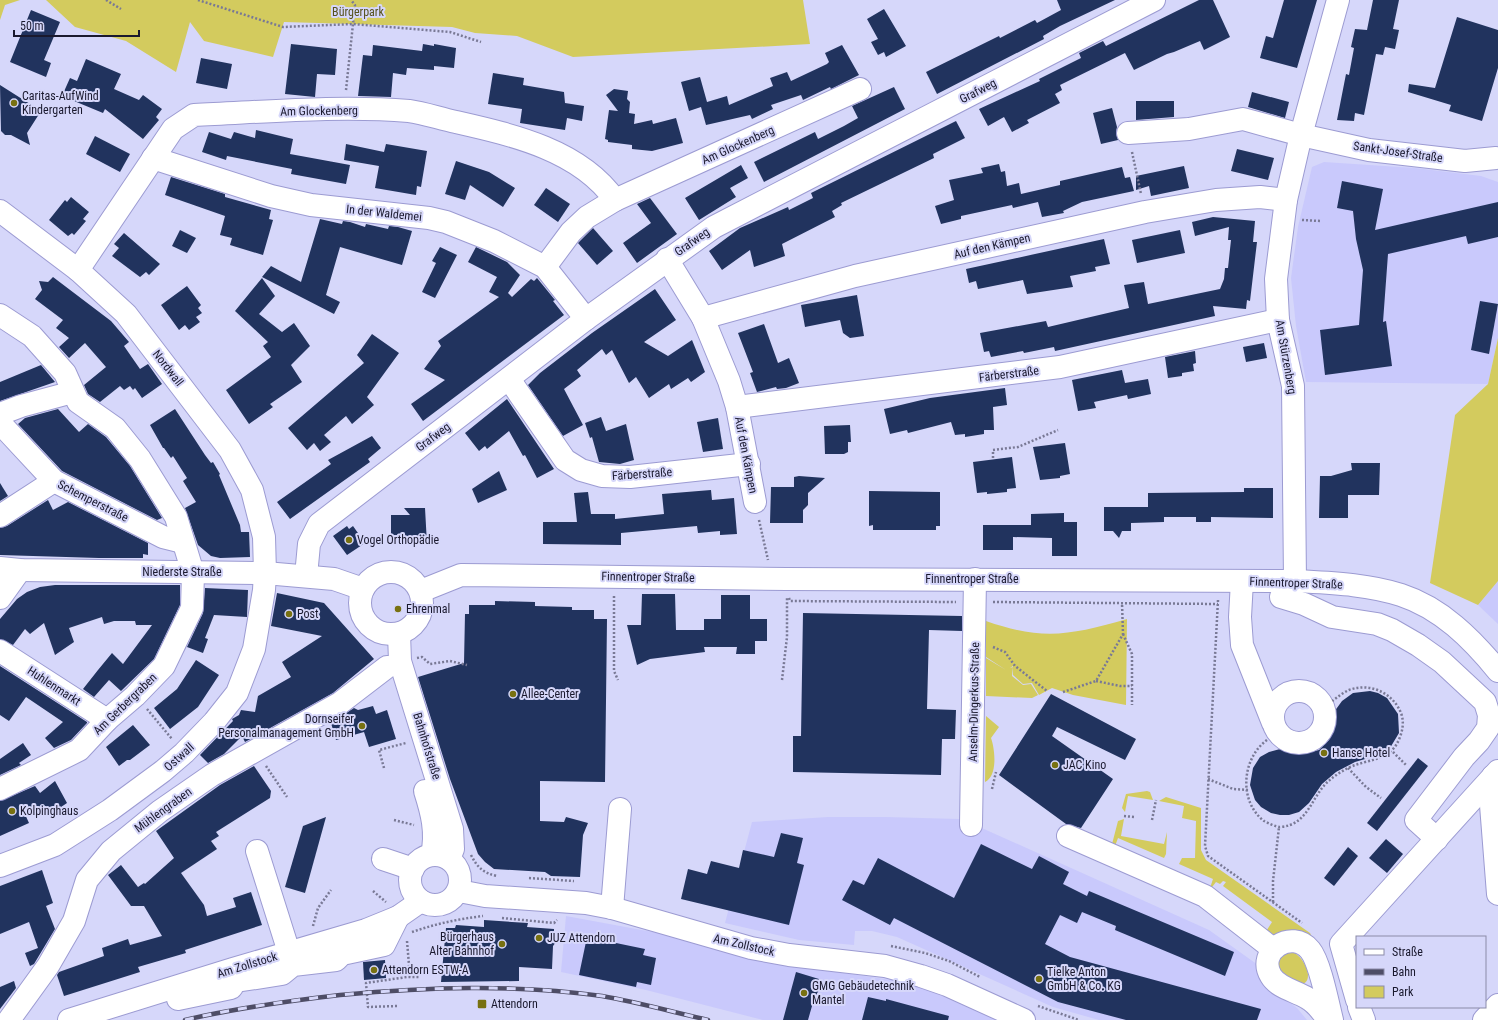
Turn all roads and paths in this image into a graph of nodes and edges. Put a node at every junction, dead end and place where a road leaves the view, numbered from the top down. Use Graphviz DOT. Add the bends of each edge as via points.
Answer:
graph roads {
  1 [pos="106,0"];
  2 [pos="198,0"];
  3 [pos="351,0"];
  4 [pos="1154,0"];
  5 [pos="1338,0"];
  6 [pos="121,9"];
  7 [pos="353,24"];
  8 [pos="481,42"];
  9 [pos="860,89"];
  10 [pos="344,110"];
  11 [pos="1128,133"];
  12 [pos="1301,135"];
  13 [pos="153,158"];
  14 [pos="1496,158"];
  15 [pos="615,200"];
  16 [pos="1286,200"];
  17 [pos="0,211"];
  18 [pos="1145,212"];
  19 [pos="667,259"];
  20 [pos="544,267"];
  21 [pos="78,270"];
  22 [pos="0,315"];
  23 [pos="703,318"];
  24 [pos="586,319"];
  25 [pos="1278,320"];
  26 [pos="509,379"];
  27 [pos="72,392"];
  28 [pos="737,406"];
  29 [pos="0,414"];
  30 [pos="0,423"];
  31 [pos="1058,430"];
  32 [pos="993,458"];
  33 [pos="749,464"];
  34 [pos="54,481"];
  35 [pos="755,502"];
  36 [pos="0,516"];
  37 [pos="183,542"];
  38 [pos="10,569"];
  39 [pos="265,572"];
  40 [pos="193,573"];
  41 [pos="306,576"];
  42 [pos="614,577"];
  43 [pos="772,579"];
  44 [pos="975,579"];
  45 [pos="1219,581"];
  46 [pos="1242,587"];
  47 [pos="363,589"];
  48 [pos="1288,589"];
  49 [pos="421,591"];
  50 [pos="0,598"];
  51 [pos="975,602"];
  52 [pos="1122,603"];
  53 [pos="1218,604"];
  54 [pos="392,634"];
  55 [pos="1123,634"];
  56 [pos="974,644"];
  57 [pos="0,651"];
  58 [pos="393,663"];
  59 [pos="467,666"];
  60 [pos="1251,669"];
  61 [pos="1498,671"];
  62 [pos="618,680"];
  63 [pos="782,680"];
  64 [pos="1096,681"];
  65 [pos="1132,686"];
  66 [pos="1300,689"];
  67 [pos="1047,691"];
  68 [pos="1063,692"];
  69 [pos="135,696"];
  70 [pos="1132,705"];
  71 [pos="1324,708"];
  72 [pos="107,720"];
  73 [pos="1275,728"];
  74 [pos="410,741"];
  75 [pos="256,750"];
  76 [pos="1392,751"];
  77 [pos="184,753"];
  78 [pos="1406,765"];
  79 [pos="384,768"];
  80 [pos="1348,768"];
  81 [pos="996,772"];
  82 [pos="1495,774"];
  83 [pos="1208,779"];
  84 [pos="0,789"];
  85 [pos="1247,790"];
  86 [pos="1250,790"];
  87 [pos="991,796"];
  88 [pos="286,797"];
  89 [pos="1381,798"];
  90 [pos="1156,800"];
  91 [pos="620,809"];
  92 [pos="1124,816"];
  93 [pos="1134,817"];
  94 [pos="1152,820"];
  95 [pos="971,825"];
  96 [pos="1279,827"];
  97 [pos="1068,836"];
  98 [pos="1437,839"];
  99 [pos="257,851"];
  100 [pos="450,855"];
  101 [pos="383,859"];
  102 [pos="0,866"];
  103 [pos="413,869"];
  104 [pos="503,876"];
  105 [pos="527,878"];
  106 [pos="580,882"];
  107 [pos="331,890"];
  108 [pos="459,891"];
  109 [pos="1498,894"];
  110 [pos="421,901"];
  111 [pos="1273,903"];
  112 [pos="612,908"];
  113 [pos="483,916"];
  114 [pos="1305,925"];
  115 [pos="401,926"];
  116 [pos="1273,949"];
  117 [pos="297,955"];
  118 [pos="1318,970"];
  119 [pos="420,977"];
  120 [pos="1283,987"];
  121 [pos="1356,996"];
  122 [pos="1498,1005"];
  123 [pos="397,1006"];
  124 [pos="1359,1008"];
  125 [pos="9,1020"];
  126 [pos="69,1020"];
  127 [pos="1024,1020"];
  128 [pos="1328,1020"];
  129 [pos="1332,1020"];
  130 [pos="1364,1020"];
  131 [pos="1484,1020"];
  1 -- 6 [label="path"];
  2 -- 7 [label="path" via="283,27"];
  3 -- 7 [label="path" via="355,5"];
  4 -- 19 [label="street, Grafweg" via="714,227"];
  5 -- 12 [label="street, Am Stürzenberg"];
  7 -- 8 [label="path" via="450,32"];
  7 -- 10 [label="path"];
  9 -- 15 [label="street, Am Glockenberg"];
  10 -- 13 [label="street, Am Glockenberg" via="194,114 173,129"];
  10 -- 15 [label="street, Am Glockenberg" via="410,112 478,127 527,142 565,156 588,171"];
  11 -- 12 [label="street" via="1189,129 1243,119"];
  11 -- 18 [label="path"];
  12 -- 14 [label="street, Sankt-Josef-Straße" via="1369,150 1465,161"];
  12 -- 16 [label="street, Am Stürzenberg"];
  13 -- 20 [label="street, In der Waldemei" via="271,196 311,206 446,222 494,241"];
  13 -- 21 [label="street, Am Glockenberg"];
  15 -- 20 [label="street, Am Glockenberg" via="587,217 571,232"];
  16 -- 18 [label="street, Auf den Kämpen" via="1216,200"];
  16 -- 25 [label="street, Am Stürzenberg" via="1276,278"];
  17 -- 21 [label="street, Nordwall"];
  18 -- 23 [label="street, Auf den Kämpen" via="855,276"];
  19 -- 23 [label="street, Auf den Kämpen"];
  19 -- 24 [label="street, Grafweg"];
  20 -- 24 [label="street, In der Waldemei"];
  21 -- 39 [label="street, Nordwall" via="126,314 230,450 252,490 264,537"];
  22 -- 27 [label="street" via="32,336 65,373"];
  23 -- 28 [label="street, Auf den Kämpen"];
  24 -- 26 [label="street, Grafweg"];
  25 -- 28 [label="street, Färberstraße" via="1060,367"];
  25 -- 48 [label="street, Am Stürzenberg" via="1293,386"];
  26 -- 33 [label="street, Färberstraße" via="565,460 581,470 602,476 630,477"];
  26 -- 41 [label="street, Grafweg" via="319,524 309,544"];
  27 -- 29 [label="street"];
  27 -- 37 [label="street, Am Gerbergraben" via="78,402 115,428 140,459 176,516"];
  28 -- 33 [label="street, Auf den Kämpen"];
  30 -- 34 [label="street, Schemperstraße"];
  31 -- 32 [label="path" via="1018,447 993,450"];
  33 -- 35 [label="street, Auf den Kämpen"];
  34 -- 36 [label="street"];
  34 -- 37 [label="street, Schemperstraße" via="163,537"];
  35 -- 43 [label="path"];
  37 -- 40 [label="street, Am Gerbergraben"];
  38 -- 40 [label="street, Niederste Straße"];
  38 -- 50 [label="street"];
  39 -- 40 [label="street, Niederste Straße"];
  39 -- 41 [label="street, Niederste Straße"];
  39 -- 77 [label="street, Ostwall" via="254,649 236,693 214,722"];
  40 -- 69 [label="street, Am Gerbergraben" via="192,608 164,666"];
  41 -- 47 [label="street, Niederste Straße" via="334,579"];
  42 -- 43 [label="street, Finnentroper Straße"];
  42 -- 49 [label="street, Finnentroper Straße" via="460,575"];
  42 -- 62 [label="path" via="614,671"];
  43 -- 44 [label="street, Finnentroper Straße"];
  44 -- 45 [label="street, Finnentroper Straße"];
  44 -- 51 [label="street, Anselm-Dingerkus-Straße"];
  45 -- 46 [label="street, Finnentroper Straße"];
  45 -- 53 [label="path"];
  46 -- 48 [label="street, Finnentroper Straße"];
  46 -- 53 [label="path"];
  46 -- 60 [label="street" via="1241,635 1243,649"];
  47 -- 49 [label="street" via="369,580 378,574 398,572 415,582"];
  47 -- 54 [label="street" via="360,608 363,617 376,631"];
  48 -- 61 [label="street, Finnentroper Straße" via="1355,585 1401,595 1425,606 1464,633"];
  48 -- 98 [label="street" via="1304,604 1332,617 1377,624 1392,630 1442,662 1485,702 1489,715 1488,728 1416,820"];
  49 -- 54 [label="street" via="422,612 417,622 409,629"];
  51 -- 52 [label="path"];
  51 -- 56 [label="street, Anselm-Dingerkus-Straße"];
  51 -- 63 [label="path" via="790,601 787,592 787,637"];
  52 -- 53 [label="path"];
  52 -- 55 [label="path"];
  53 -- 83 [label="path"];
  54 -- 58 [label="street, Bahnhofstraße"];
  55 -- 64 [label="path"];
  55 -- 65 [label="path" via="1132,654"];
  56 -- 67 [label="path" via="990,646 1005,652 1015,666"];
  56 -- 95 [label="street, Anselm-Dingerkus-Straße"];
  57 -- 72 [label="street, Huhlenmarkt"];
  58 -- 59 [label="path" via="422,657 430,664 450,661"];
  58 -- 74 [label="street, Bahnhofstraße"];
  58 -- 75 [label="street, Mühlengraben" via="340,703"];
  58 -- 100 [label="street, Bahnhofstraße" via="452,829 453,849"];
  60 -- 66 [label="street" via="1269,688 1279,692"];
  60 -- 73 [label="street"];
  64 -- 65 [label="path"];
  64 -- 68 [label="path"];
  65 -- 70 [label="path"];
  66 -- 71 [label="street" via="1313,694"];
  66 -- 73 [label="street" via="1278,700 1274,706 1272,714"];
  69 -- 72 [label="street, Am Gerbergraben"];
  69 -- 77 [label="path"];
  71 -- 73 [label="street" via="1324,725 1314,738 1307,742 1290,742"];
  71 -- 76 [label="path" via="1349,690 1377,689 1387,694 1398,706 1402,717 1402,730"];
  72 -- 84 [label="street, Am Gerbergraben" via="80,750"];
  73 -- 85 [label="path" via="1250,758 1246,778"];
  74 -- 79 [label="path" via="379,750"];
  74 -- 100 [label="street, Bahnhofstraße" via="433,819 435,843"];
  75 -- 88 [label="path"];
  75 -- 125 [label="street, Mühlengraben" via="212,775 160,811 111,851 87,880 74,921 48,966"];
  76 -- 78 [label="path"];
  76 -- 80 [label="path" via="1378,759"];
  77 -- 102 [label="street, Ostwall" via="142,788 55,845"];
  80 -- 89 [label="path"];
  80 -- 96 [label="path" via="1322,788 1297,823"];
  81 -- 87 [label="path"];
  82 -- 98 [label="street"];
  82 -- 109 [label="street" via="1491,806"];
  83 -- 85 [label="path" via="1233,789"];
  83 -- 111 [label="path" via="1205,836 1208,856"];
  85 -- 86 [label="path"];
  85 -- 96 [label="path" via="1256,814 1266,822"];
  90 -- 94 [label="path"];
  91 -- 112 [label="street"];
  92 -- 93 [label="path"];
  96 -- 111 [label="path"];
  97 -- 116 [label="street" via="1205,896"];
  98 -- 121 [label="street" via="1341,944"];
  99 -- 117 [label="street"];
  100 -- 103 [label="street" via="421,859"];
  100 -- 104 [label="path" via="491,875"];
  100 -- 108 [label="street" via="461,877"];
  101 -- 103 [label="street"];
  103 -- 110 [label="street" via="410,876 412,890"];
  105 -- 106 [label="path"];
  107 -- 117 [label="path" via="318,908"];
  108 -- 110 [label="street" via="455,897 442,905 435,906"];
  108 -- 112 [label="street, Am Zollstock" via="485,896 586,903"];
  110 -- 115 [label="street, Am Zollstock"];
  111 -- 114 [label="path"];
  112 -- 127 [label="street, Am Zollstock" via="751,948 903,971 947,985"];
  113 -- 115 [label="path" via="448,923"];
  115 -- 117 [label="street, Am Zollstock" via="368,939"];
  116 -- 118 [label="street" via="1287,940 1300,942 1313,954"];
  116 -- 120 [label="street" via="1269,958 1269,972"];
  117 -- 126 [label="street, Am Zollstock" via="235,975 150,994"];
  118 -- 120 [label="street" via="1318,982 1314,992"];
  118 -- 129 [label="street"];
  119 -- 123 [label="path" via="366,983 368,1007"];
  120 -- 128 [label="street" via="1311,1000"];
  122 -- 131 [label="street"];
  124 -- 130 [label="street"];
}
